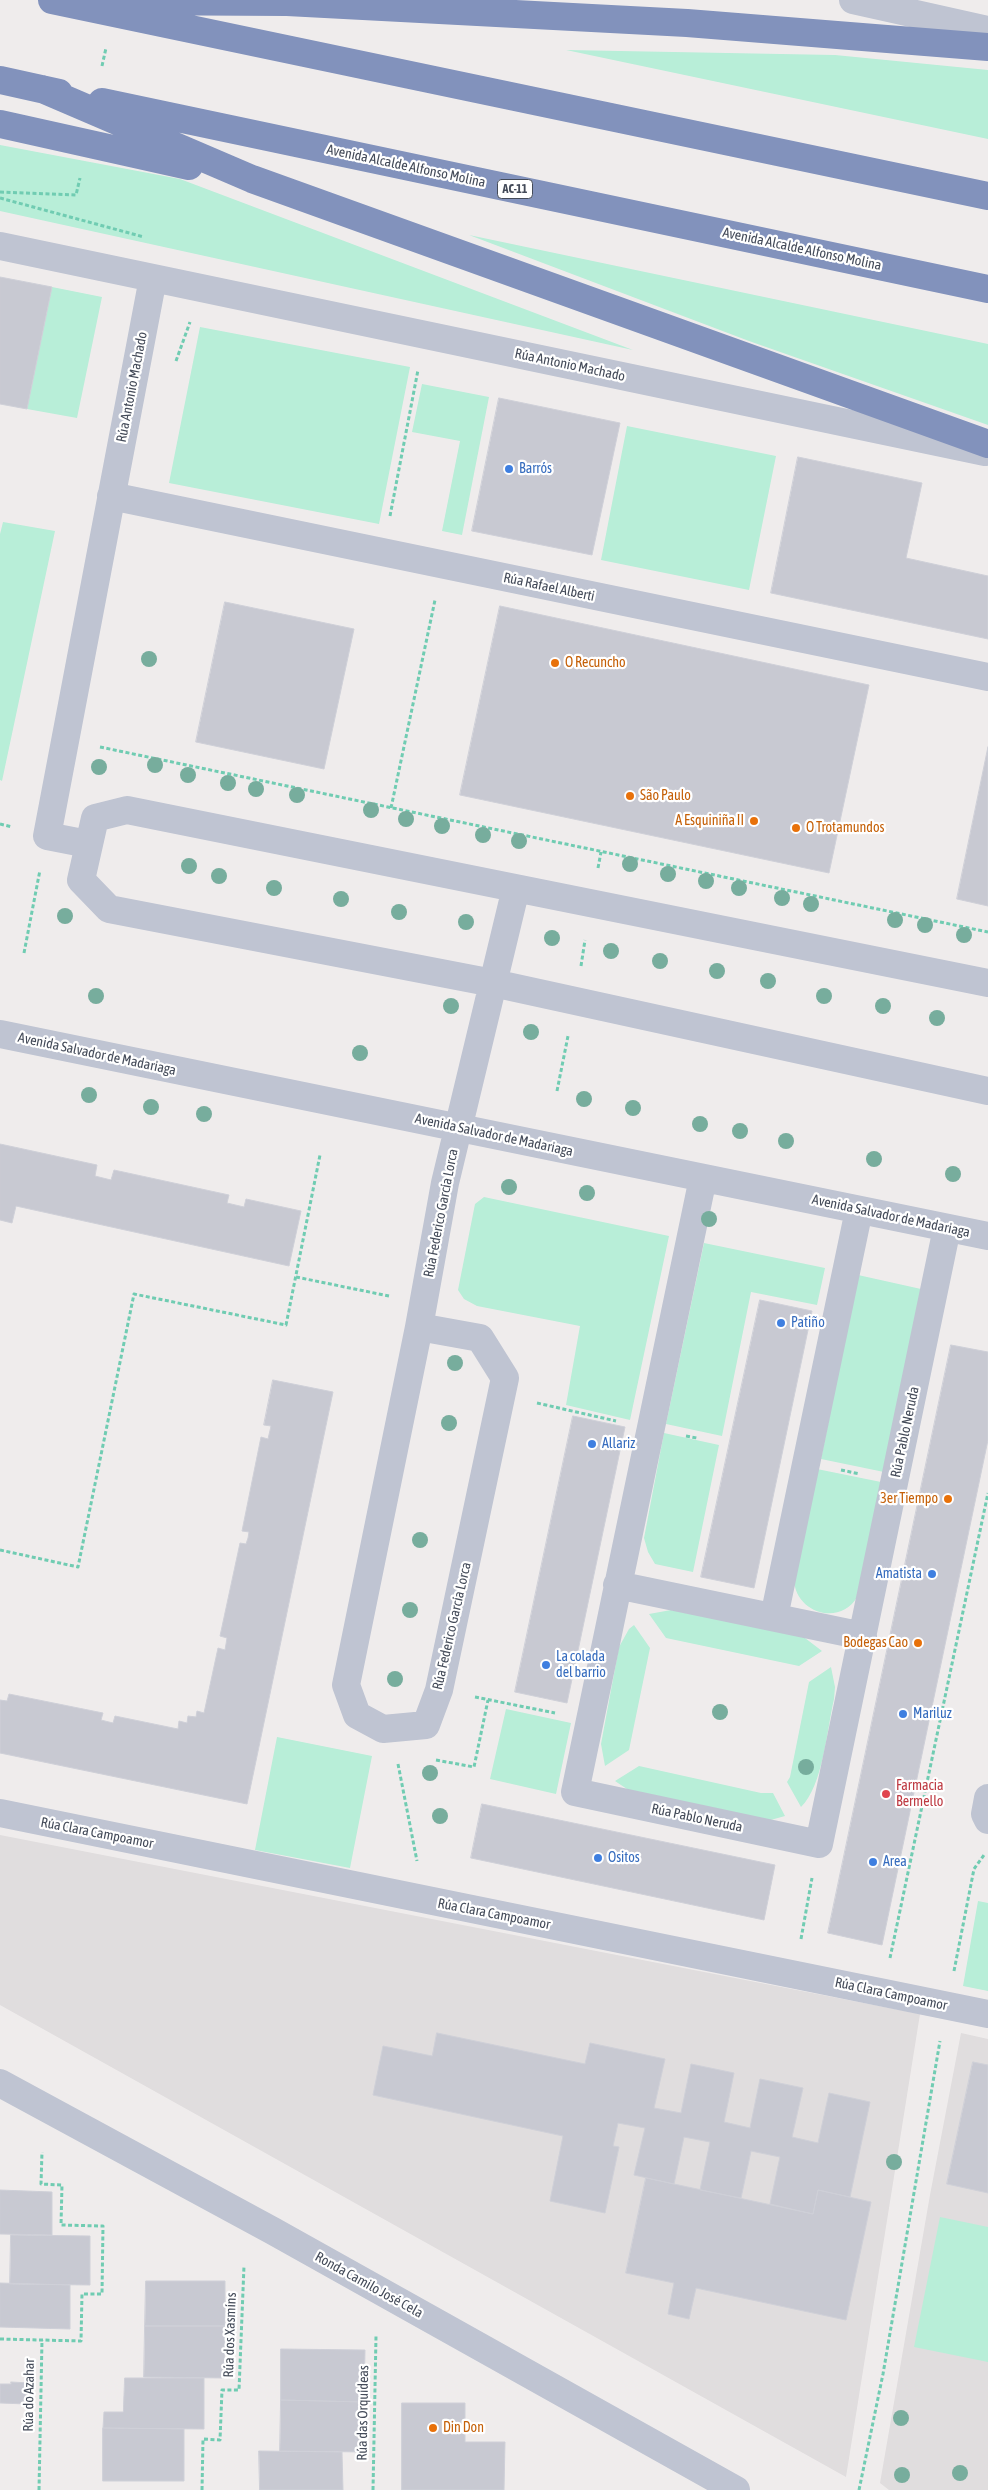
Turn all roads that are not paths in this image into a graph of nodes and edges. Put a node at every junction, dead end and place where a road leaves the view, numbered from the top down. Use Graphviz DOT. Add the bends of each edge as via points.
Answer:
graph roads {
  1 [pos="54,0"];
  2 [pos="853,0"];
  3 [pos="282,1"];
  4 [pos="988,30"];
  5 [pos="988,47"];
  6 [pos="0,80"];
  7 [pos="42,89"];
  8 [pos="0,124"];
  9 [pos="252,179"];
  10 [pos="988,196"];
  11 [pos="0,246"];
  12 [pos="153,278"];
  13 [pos="988,289"];
  14 [pos="988,444"];
  15 [pos="988,453"];
  16 [pos="111,496"];
  17 [pos="988,677"];
  18 [pos="88,844"];
  19 [pos="516,888"];
  20 [pos="493,983"];
  21 [pos="988,984"];
  22 [pos="0,1034"];
  23 [pos="988,1091"];
  24 [pos="458,1128"];
  25 [pos="703,1178"];
  26 [pos="859,1210"];
  27 [pos="947,1228"];
  28 [pos="988,1236"];
  29 [pos="419,1327"];
  30 [pos="618,1584"];
  31 [pos="774,1618"];
  32 [pos="862,1636"];
  33 [pos="988,1798"];
  34 [pos="0,1814"];
  35 [pos="988,1820"];
  36 [pos="988,2014"];
  37 [pos="0,2083"];
  38 [pos="736,2490"];
  1 -- 3 [label="highway"];
  1 -- 10 [label="highway"];
  2 -- 4 [label="street"];
  3 -- 5 [label="highway" via="687,24"];
  6 -- 7 [label="highway, Avenida Alcalde Alfonso Molina / AC-11"];
  7 -- 9 [label="highway"];
  7 -- 13 [label="highway, Avenida Alcalde Alfonso Molina / AC-11"];
  8 -- 9 [label="highway"];
  9 -- 14 [label="highway"];
  11 -- 12 [label="street, Rúa Antonio Machado"];
  12 -- 15 [label="street, Rúa Antonio Machado"];
  12 -- 16 [label="street, Rúa Antonio Machado"];
  16 -- 17 [label="street, Rúa Rafael Alberti"];
  16 -- 18 [label="street, Rúa Antonio Machado" via="47,836"];
  18 -- 19 [label="street" via="95,818 127,810"];
  18 -- 20 [label="street" via="81,880 109,909"];
  19 -- 20 [label="street, Rúa Federico García Lorca"];
  19 -- 21 [label="street"];
  20 -- 23 [label="street"];
  20 -- 24 [label="street, Rúa Federico García Lorca"];
  22 -- 24 [label="street, Avenida Salvador de Madariaga"];
  24 -- 25 [label="street, Avenida Salvador de Madariaga"];
  24 -- 29 [label="street, Rúa Federico García Lorca"];
  25 -- 26 [label="street, Avenida Salvador de Madariaga"];
  25 -- 30 [label="street, Rúa Pablo Neruda"];
  26 -- 27 [label="street, Avenida Salvador de Madariaga"];
  26 -- 31 [label="street"];
  27 -- 28 [label="street, Avenida Salvador de Madariaga"];
  27 -- 32 [label="street, Rúa Pablo Neruda"];
  29 -- 29 [label="street, Rúa Federico García Lorca" via="480,1338 505,1378 440,1690 426,1725 383,1729 357,1715 346,1685"];
  30 -- 31 [label="street"];
  30 -- 32 [label="street, Rúa Pablo Neruda" via="575,1792 819,1844"];
  31 -- 32 [label="street"];
  33 -- 35 [label="street" via="985,1814"];
  34 -- 36 [label="street, Rúa Clara Campoamor"];
  37 -- 38 [label="street, Ronda Camilo José Cela" via="281,2235"];
}
